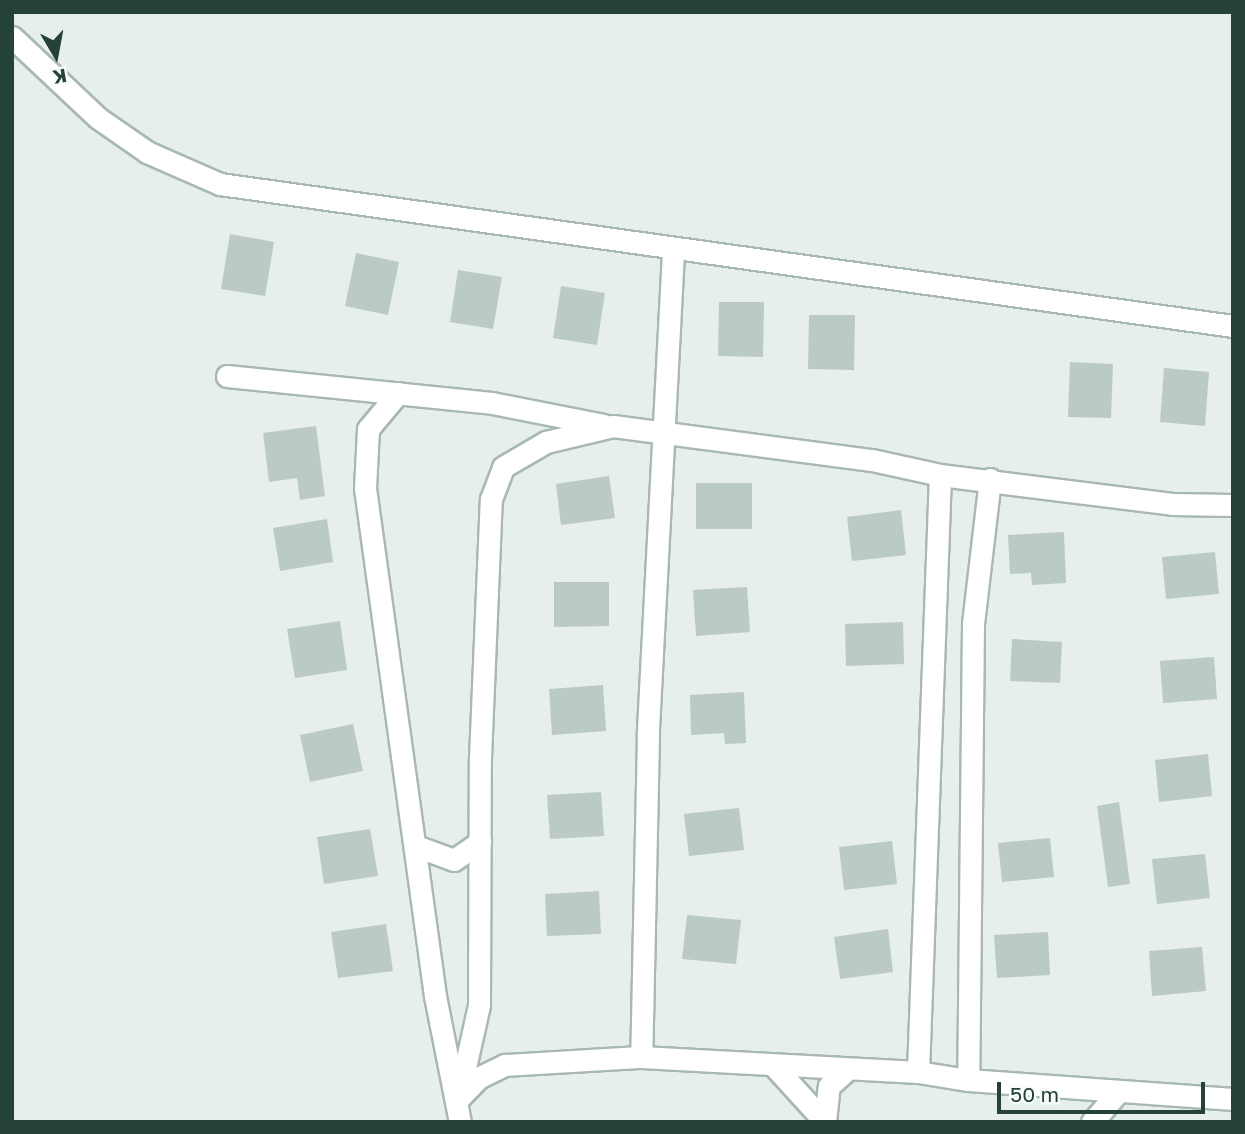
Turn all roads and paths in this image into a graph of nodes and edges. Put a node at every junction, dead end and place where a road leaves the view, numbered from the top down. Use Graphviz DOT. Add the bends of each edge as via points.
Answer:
graph roads {
  1 [pos="12,37"];
  2 [pos="673,252"];
  3 [pos="1233,326"];
  4 [pos="227,376"];
  5 [pos="398,393"];
  6 [pos="613,426"];
  7 [pos="666,430"];
  8 [pos="940,475"];
  9 [pos="990,479"];
  10 [pos="1233,505"];
  11 [pos="480,842"];
  12 [pos="416,846"];
  13 [pos="641,1057"];
  14 [pos="774,1066"];
  15 [pos="848,1069"];
  16 [pos="918,1072"];
  17 [pos="968,1080"];
  18 [pos="1118,1092"];
  19 [pos="458,1099"];
  20 [pos="1233,1099"];
  21 [pos="824,1121"];
  22 [pos="460,1122"];
  23 [pos="1092,1122"];
  1 -- 2 [label="street" via="97,118 147,152 220,184"];
  2 -- 3 [label="street"];
  2 -- 7 [label="street"];
  4 -- 5 [label="street"];
  5 -- 6 [label="street"];
  5 -- 12 [label="street" via="368,429 365,488"];
  6 -- 7 [label="street"];
  6 -- 11 [label="street" via="546,442 503,467 491,499"];
  7 -- 8 [label="street"];
  7 -- 13 [label="street" via="648,735"];
  8 -- 9 [label="street"];
  8 -- 16 [label="street"];
  9 -- 10 [label="street" via="1172,505"];
  9 -- 17 [label="street" via="973,624"];
  11 -- 12 [label="street" via="453,860"];
  11 -- 19 [label="street" via="479,1005"];
  12 -- 19 [label="street" via="435,996"];
  13 -- 14 [label="street"];
  13 -- 19 [label="street" via="505,1065 478,1078"];
  14 -- 15 [label="street"];
  14 -- 21 [label="street"];
  15 -- 16 [label="street"];
  15 -- 21 [label="street" via="829,1086"];
  16 -- 17 [label="street"];
  17 -- 18 [label="street"];
  18 -- 20 [label="street"];
  18 -- 23 [label="street"];
  19 -- 22 [label="street"];
}
